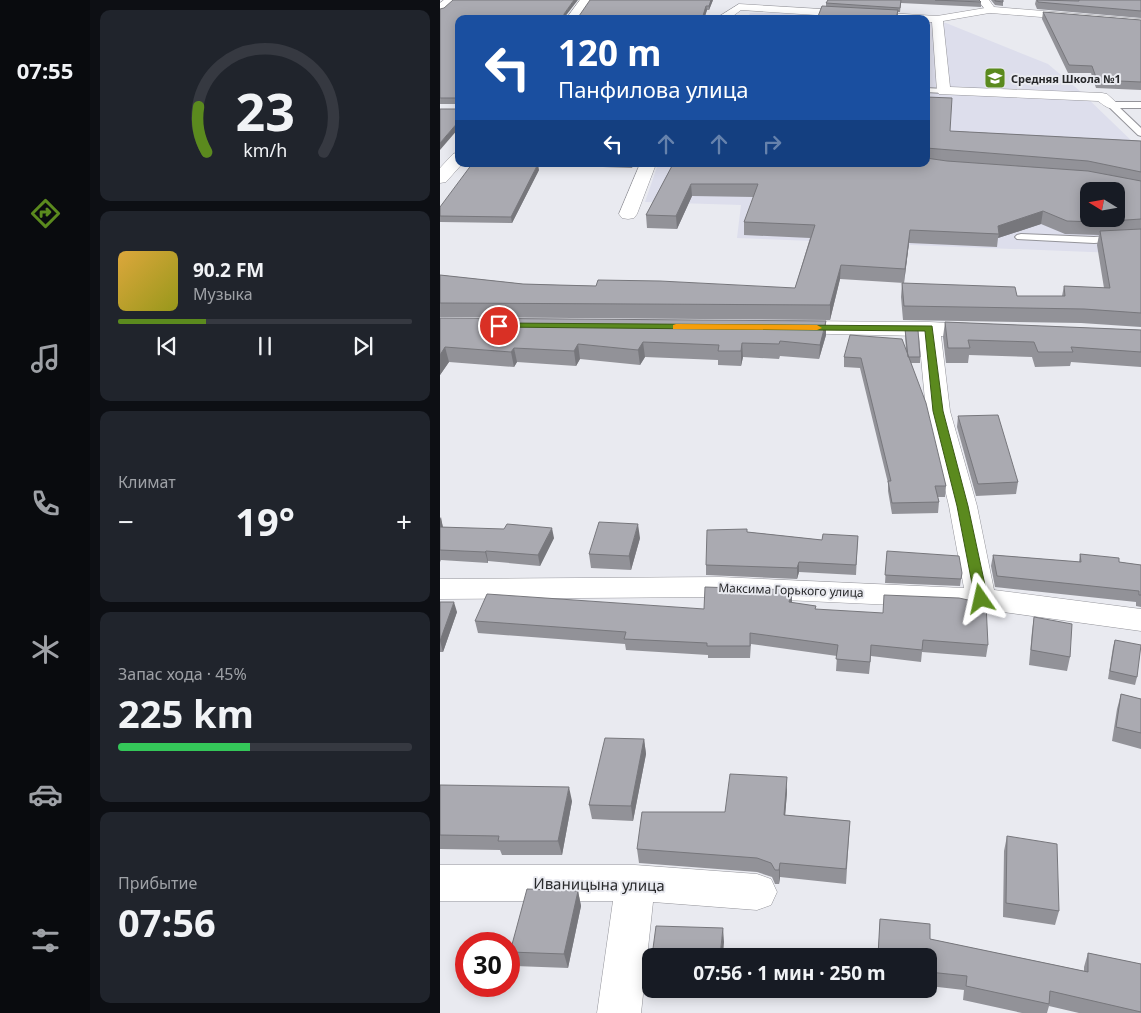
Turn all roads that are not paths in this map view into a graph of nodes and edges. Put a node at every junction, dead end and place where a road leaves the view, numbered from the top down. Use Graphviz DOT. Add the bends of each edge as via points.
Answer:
graph roads {
  1 [pos="451,0"];
  2 [pos="586,0"];
  3 [pos="750,0"];
  4 [pos="809,0"];
  5 [pos="983,0"];
  6 [pos="739,7"];
  7 [pos="440,9"];
  8 [pos="991,10"];
  9 [pos="575,15"];
  10 [pos="727,15"];
  11 [pos="871,15"];
  12 [pos="960,16"];
  13 [pos="930,19"];
  14 [pos="937,19"];
  15 [pos="1141,22"];
  16 [pos="930,90"];
  17 [pos="944,91"];
  18 [pos="1112,105"];
  19 [pos="1141,105"];
  20 [pos="1141,133"];
  21 [pos="455,161"];
  22 [pos="647,167"];
  23 [pos="440,178"];
  24 [pos="628,214"];
  25 [pos="1021,237"];
  26 [pos="1141,237"];
  27 [pos="769,327"];
  28 [pos="929,328"];
  29 [pos="1005,330"];
  30 [pos="440,589"];
  31 [pos="981,599"];
  32 [pos="1141,620"];
  33 [pos="440,883"];
  34 [pos="635,883"];
  35 [pos="757,892"];
  36 [pos="619,1013"];
  1 -- 7 [label="street"];
  2 -- 9 [label="street"];
  3 -- 6 [label="street"];
  4 -- 12 [label="street" via="914,7"];
  5 -- 8 [label="street"];
  6 -- 10 [label="street"];
  6 -- 11 [label="street"];
  8 -- 12 [label="street"];
  8 -- 15 [label="street"];
  12 -- 14 [label="street"];
  13 -- 14 [label="street"];
  14 -- 17 [label="street"];
  16 -- 17 [label="lane"];
  17 -- 18 [label="street" via="1102,97"];
  18 -- 19 [label="lane"];
  18 -- 20 [label="lane"];
  21 -- 23 [label="street"];
  22 -- 24 [label="street"];
  25 -- 26 [label="lane" via="1094,240"];
  27 -- 28 [label="street"];
  28 -- 29 [label="street"];
  28 -- 31 [label="street" via="938,411 963,506"];
  30 -- 31 [label="street, Максима Горького улица" via="720,587"];
  31 -- 32 [label="street, Максима Горького улица"];
  33 -- 34 [label="street, Иваницына улица"];
  34 -- 35 [label="street, Иваницына улица"];
  34 -- 36 [label="street"];
}
